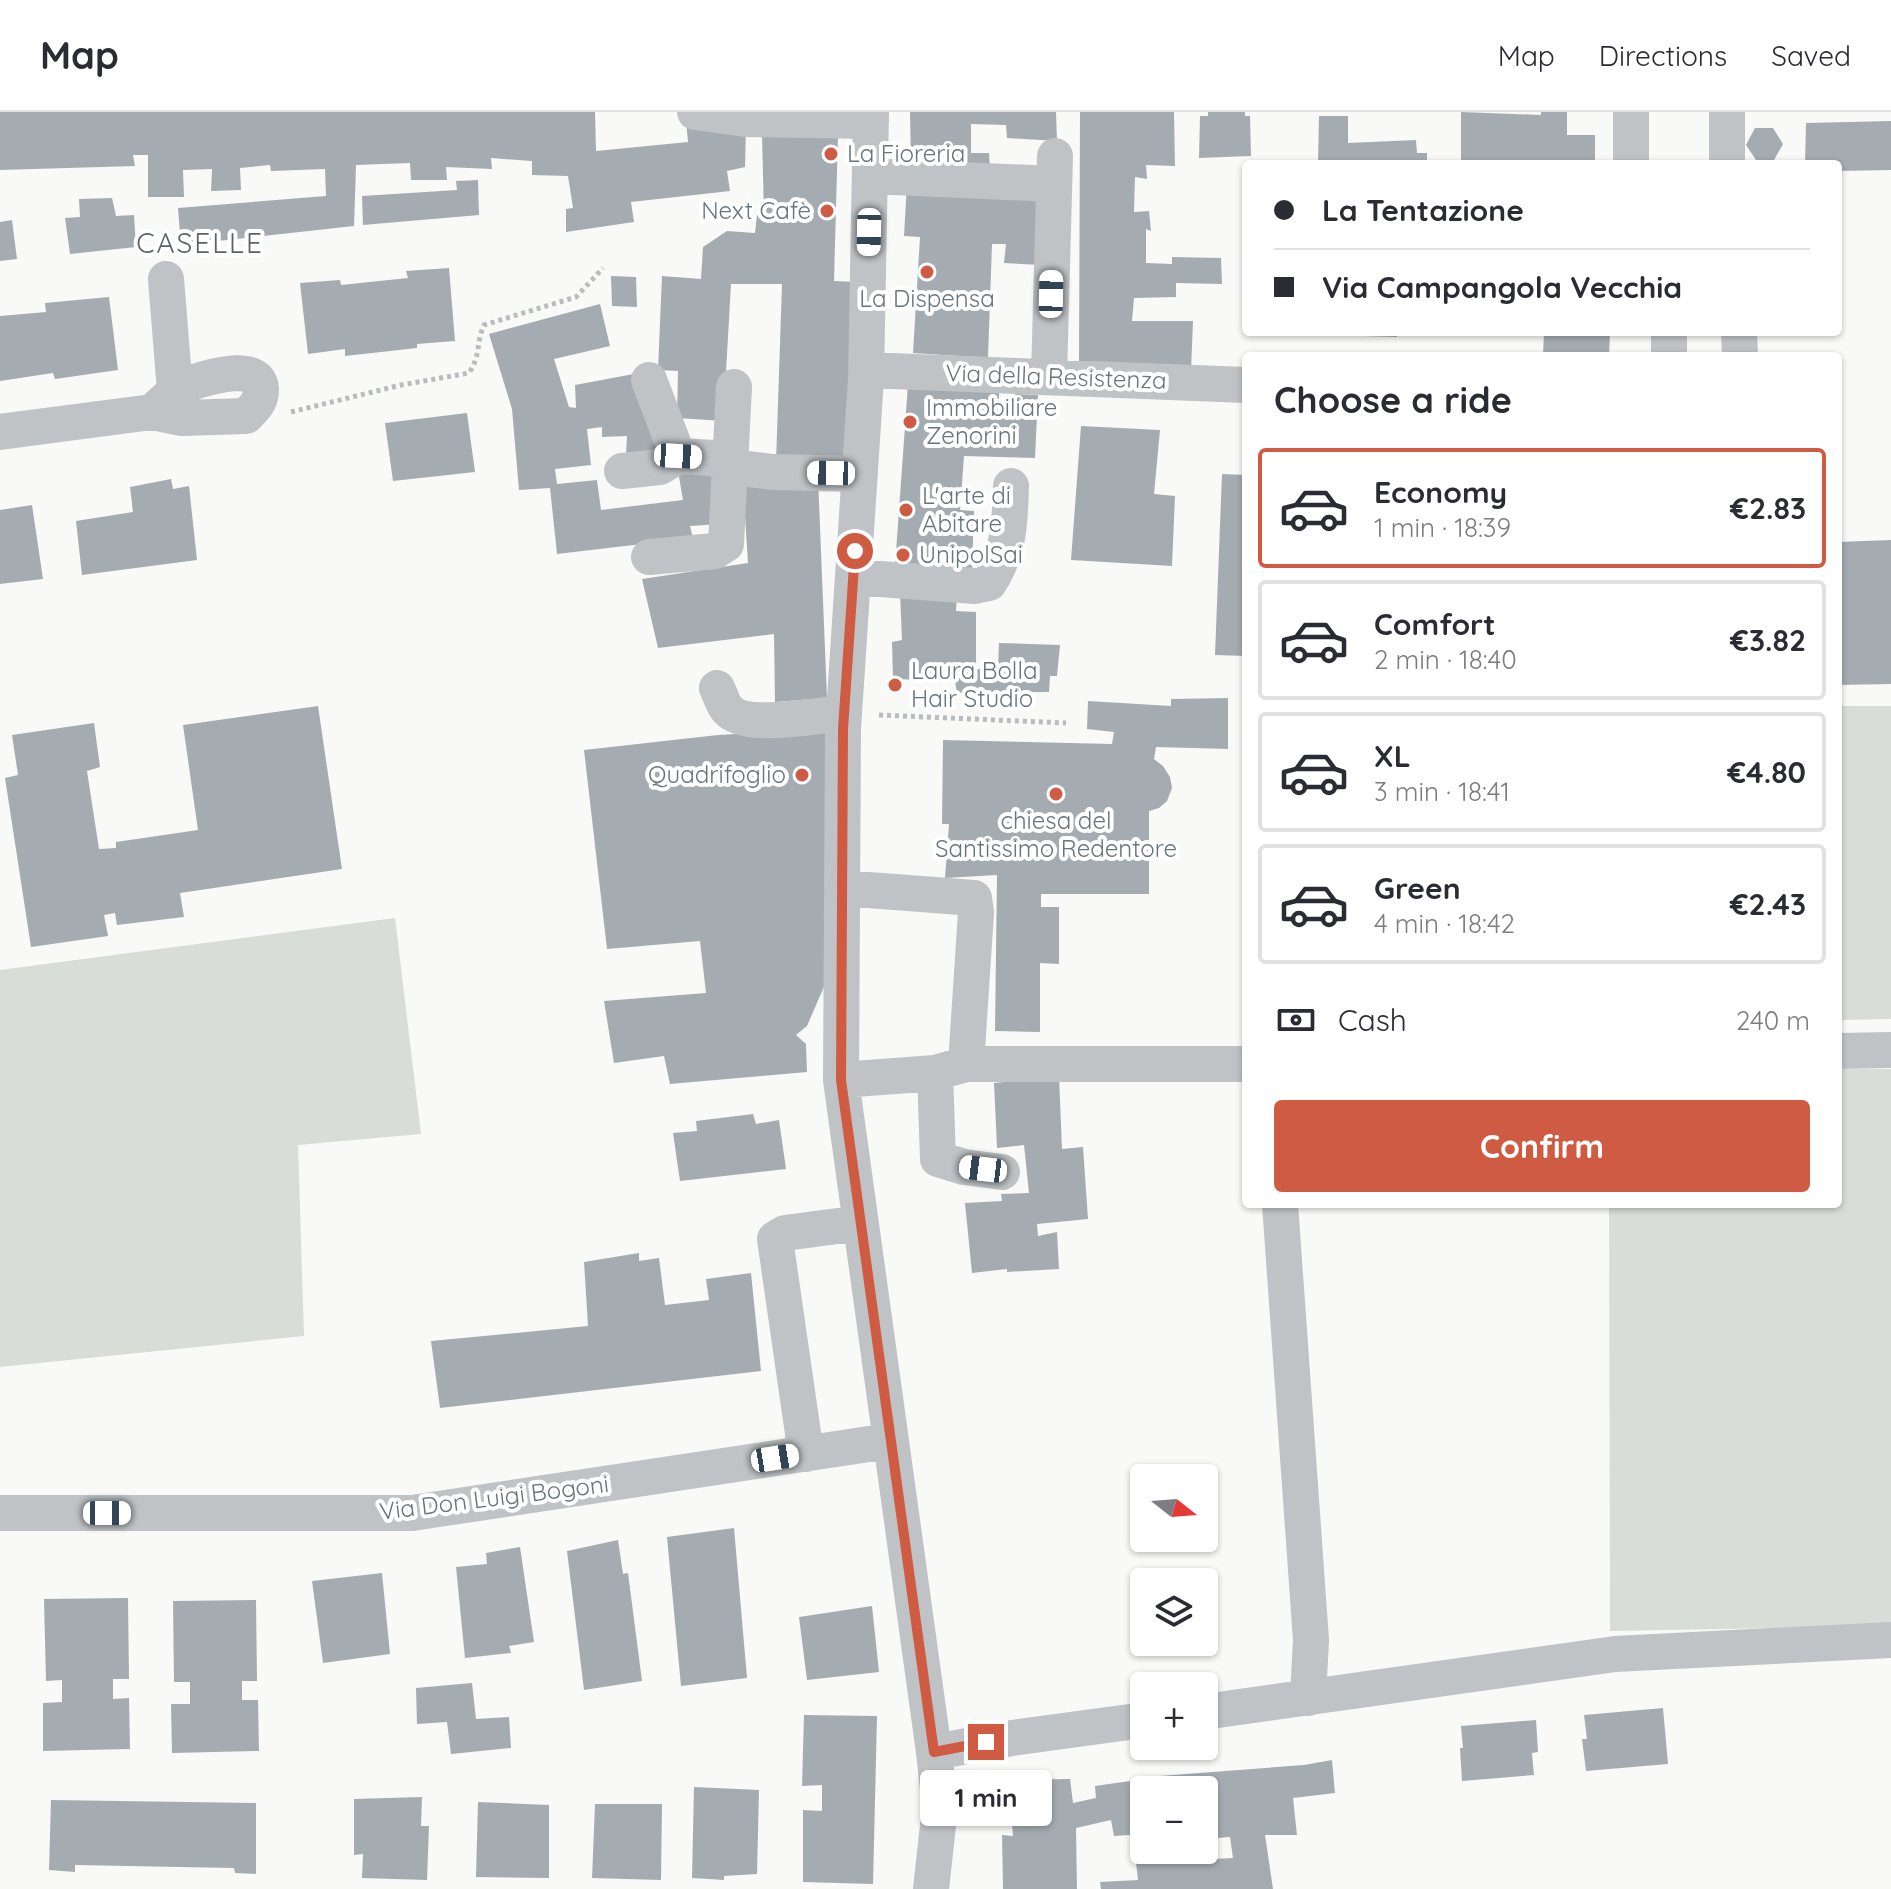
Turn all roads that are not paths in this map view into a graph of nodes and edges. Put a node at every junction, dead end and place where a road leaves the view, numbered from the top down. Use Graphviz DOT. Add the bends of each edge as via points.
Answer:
graph roads {
  1 [pos="695,112"];
  2 [pos="1631,112"];
  3 [pos="1727,112"];
  4 [pos="749,116"];
  5 [pos="871,116"];
  6 [pos="1631,160"];
  7 [pos="1727,160"];
  8 [pos="870,176"];
  9 [pos="166,279"];
  10 [pos="866,370"];
  11 [pos="1049,377"];
  12 [pos="649,380"];
  13 [pos="1242,385"];
  14 [pos="734,387"];
  15 [pos="163,402"];
  16 [pos="246,416"];
  17 [pos="0,432"];
  18 [pos="678,456"];
  19 [pos="731,467"];
  20 [pos="622,471"];
  21 [pos="860,474"];
  22 [pos="1011,486"];
  23 [pos="649,557"];
  24 [pos="853,577"];
  25 [pos="717,688"];
  26 [pos="844,713"];
  27 [pos="842,888"];
  28 [pos="1891,1050"];
  29 [pos="1842,1051"];
  30 [pos="1242,1064"];
  31 [pos="950,1069"];
  32 [pos="841,1080"];
  33 [pos="1002,1172"];
  34 [pos="1280,1208"];
  35 [pos="860,1223"];
  36 [pos="889,1441"];
  37 [pos="806,1454"];
  38 [pos="0,1513"];
  39 [pos="1891,1640"];
  40 [pos="1308,1698"];
  41 [pos="1218,1710"];
  42 [pos="1130,1722"];
  43 [pos="934,1752"];
  44 [pos="931,1889"];
  1 -- 4 [label="street"];
  2 -- 6 [label="street"];
  3 -- 7 [label="street"];
  4 -- 5 [label="street"];
  5 -- 8 [label="street"];
  8 -- 10 [label="street"];
  8 -- 11 [label="street" via="1055,170"];
  9 -- 15 [label="street"];
  10 -- 11 [label="street, Via della Resistenza"];
  10 -- 21 [label="street"];
  11 -- 13 [label="street, Via della Resistenza"];
  12 -- 18 [label="street"];
  14 -- 19 [label="street"];
  15 -- 16 [label="street" via="182,418"];
  15 -- 17 [label="street"];
  18 -- 19 [label="street" via="714,458"];
  18 -- 20 [label="street" via="660,467"];
  19 -- 21 [label="street"];
  19 -- 23 [label="street" via="726,544 715,551"];
  21 -- 24 [label="street"];
  22 -- 24 [label="street" via="1009,536 989,583"];
  24 -- 26 [label="street"];
  25 -- 26 [label="street" via="727,710 740,719"];
  26 -- 27 [label="street"];
  27 -- 31 [label="street" via="974,898 976,913"];
  27 -- 32 [label="street"];
  28 -- 29 [label="street"];
  30 -- 31 [label="street"];
  31 -- 32 [label="street"];
  31 -- 33 [label="street" via="938,1159"];
  32 -- 35 [label="street"];
  34 -- 40 [label="street" via="1311,1640"];
  35 -- 36 [label="street"];
  35 -- 37 [label="street" via="785,1233 775,1239"];
  36 -- 37 [label="street, Via Don Luigi Bogoni"];
  36 -- 43 [label="street"];
  37 -- 38 [label="street, Via Don Luigi Bogoni" via="412,1513"];
  39 -- 40 [label="street" via="1615,1654"];
  40 -- 41 [label="street"];
  42 -- 43 [label="street"];
  43 -- 44 [label="street" via="940,1807"];
}
